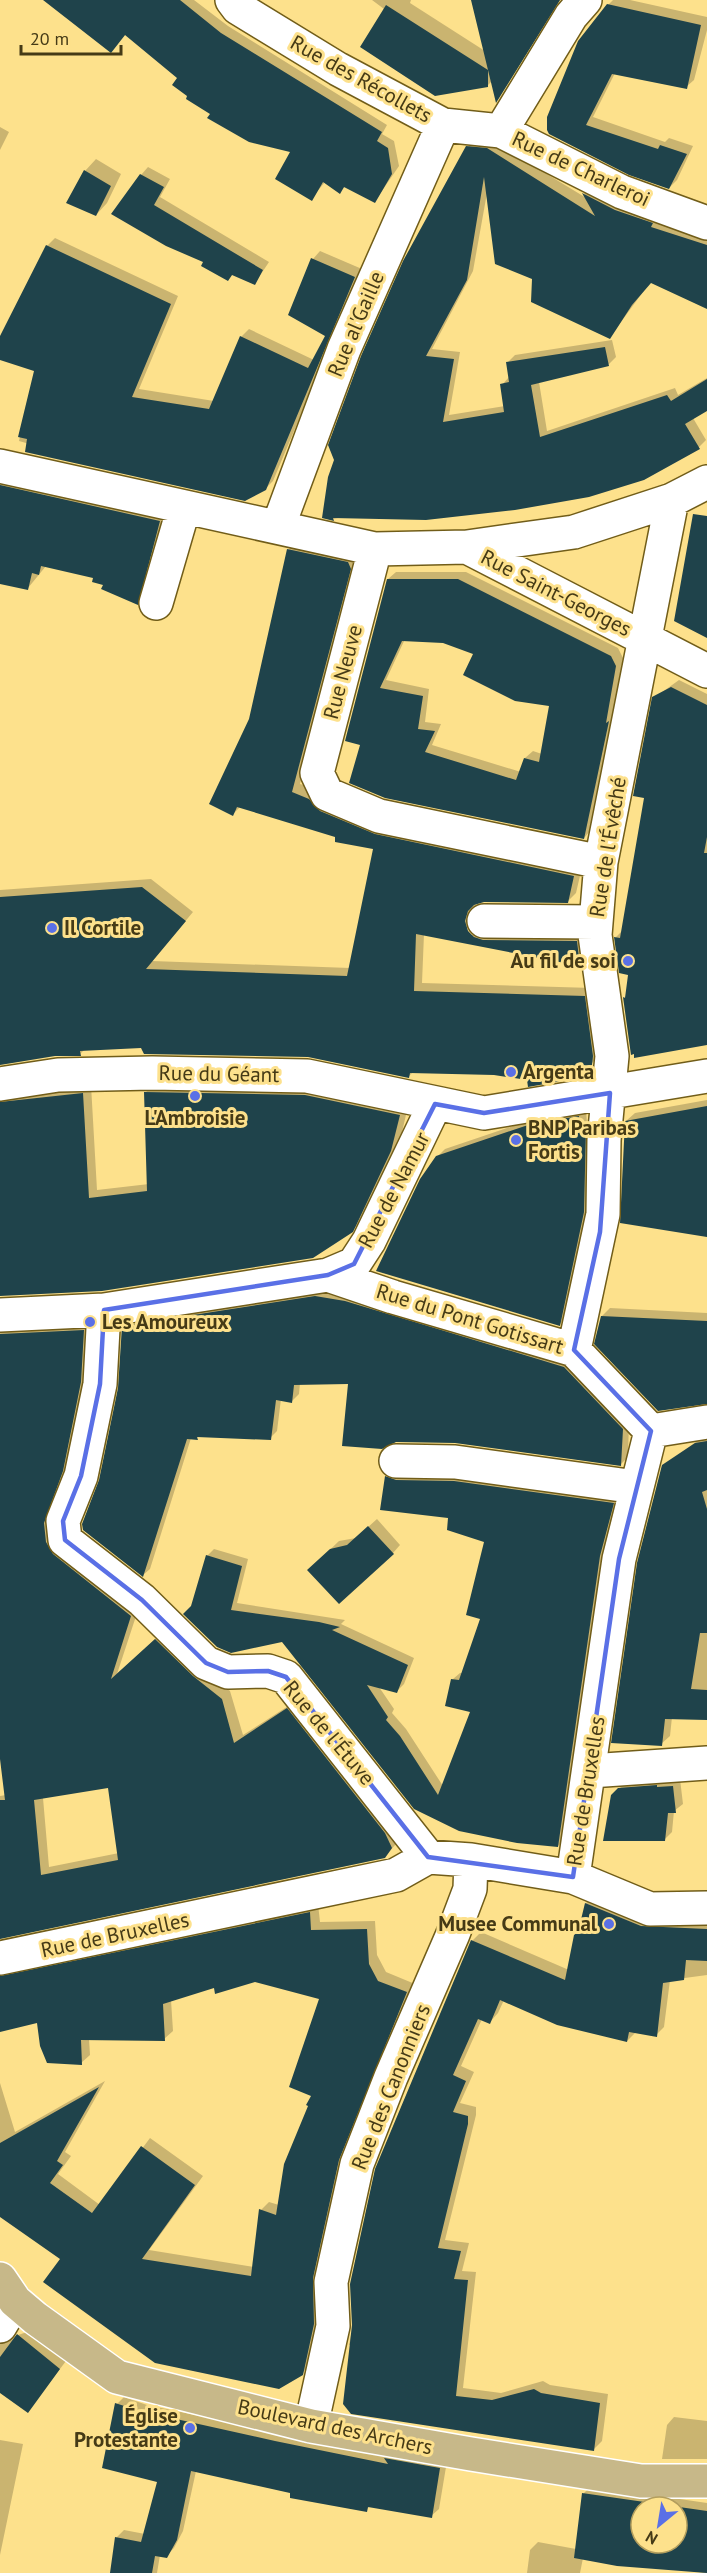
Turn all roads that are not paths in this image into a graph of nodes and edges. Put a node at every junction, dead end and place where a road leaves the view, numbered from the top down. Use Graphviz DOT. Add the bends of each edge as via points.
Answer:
graph roads {
  1 [pos="232,0"];
  2 [pos="585,0"];
  3 [pos="443,125"];
  4 [pos="501,131"];
  5 [pos="707,223"];
  6 [pos="0,466"];
  7 [pos="707,482"];
  8 [pos="672,500"];
  9 [pos="184,507"];
  10 [pos="278,527"];
  11 [pos="467,547"];
  12 [pos="375,549"];
  13 [pos="156,603"];
  14 [pos="647,639"];
  15 [pos="707,671"];
  16 [pos="601,862"];
  17 [pos="484,921"];
  18 [pos="595,922"];
  19 [pos="707,1076"];
  20 [pos="0,1084"];
  21 [pos="609,1093"];
  22 [pos="435,1104"];
  23 [pos="328,1275"];
  24 [pos="104,1310"];
  25 [pos="0,1315"];
  26 [pos="574,1350"];
  27 [pos="707,1422"];
  28 [pos="651,1431"];
  29 [pos="396,1461"];
  30 [pos="636,1487"];
  31 [pos="707,1763"];
  32 [pos="590,1771"];
  33 [pos="428,1857"];
  34 [pos="471,1860"];
  35 [pos="573,1877"];
  36 [pos="707,1908"];
  37 [pos="0,1958"];
  38 [pos="5,2302"];
  39 [pos="311,2426"];
  40 [pos="707,2481"];
  1 -- 3 [label="street, Rue des Récollets" via="238,8 338,69"];
  2 -- 4 [label="street, Rue de Charleroi" via="571,16"];
  3 -- 4 [label="street, Rue des Récollets"];
  3 -- 10 [label="street, Rue al'Gaille" via="344,350"];
  4 -- 5 [label="street, Rue de Charleroi" via="622,192"];
  6 -- 9 [label="street, Rue Saint-Georges"];
  7 -- 8 [label="street, Rue Saint-Georges"];
  8 -- 11 [label="street, Rue Saint-Georges" via="574,532"];
  8 -- 14 [label="street, Rue Saint-Georges"];
  9 -- 10 [label="street, Rue Saint-Georges"];
  9 -- 13 [label="street"];
  10 -- 12 [label="street, Rue Saint-Georges"];
  11 -- 12 [label="street, Rue Saint-Georges"];
  11 -- 14 [label="street, Rue Saint-Georges"];
  12 -- 16 [label="street, Rue Neuve" via="317,773 327,794 379,816"];
  14 -- 15 [label="street"];
  14 -- 16 [label="street, Rue de l'Évêché"];
  16 -- 18 [label="street, Rue de l'Évêché"];
  17 -- 18 [label="street"];
  18 -- 21 [label="street, Rue de l'Évêché" via="612,1056"];
  19 -- 21 [label="street"];
  20 -- 22 [label="street, Rue du Géant" via="58,1076 152,1073 307,1076"];
  21 -- 22 [label="street" via="484,1113"];
  21 -- 26 [label="street, Rue de l'Évêché" via="603,1214"];
  22 -- 23 [label="street, Rue de Namur" via="364,1248 354,1263"];
  23 -- 24 [label="street, Rue de Namur"];
  23 -- 26 [label="street, Rue du Pont Gotissart"];
  24 -- 25 [label="street, Rue de Namur"];
  24 -- 33 [label="street, Rue de l'Étuve" via="100,1384 81,1476 63,1521 65,1540 142,1600 206,1663 228,1672 268,1671 286,1677"];
  26 -- 28 [label="street, Rue du Pont Gotissart"];
  27 -- 28 [label="street"];
  28 -- 30 [label="street, Rue de Bruxelles"];
  29 -- 30 [label="street" via="454,1462"];
  30 -- 32 [label="street, Rue de Bruxelles" via="619,1559"];
  31 -- 32 [label="street"];
  32 -- 35 [label="street, Rue de Bruxelles"];
  33 -- 34 [label="street, Rue de Bruxelles"];
  33 -- 37 [label="street, Rue de Bruxelles" via="396,1875"];
  34 -- 35 [label="street, Rue de Bruxelles"];
  34 -- 39 [label="street, Rue des Canonniers" via="470,1889 357,2164 331,2282 333,2325"];
  35 -- 36 [label="street" via="650,1909"];
  38 -- 39 [label="main road, Boulevard des Archers" via="117,2377"];
  39 -- 40 [label="main road, Boulevard des Archers" via="641,2481"];
}
